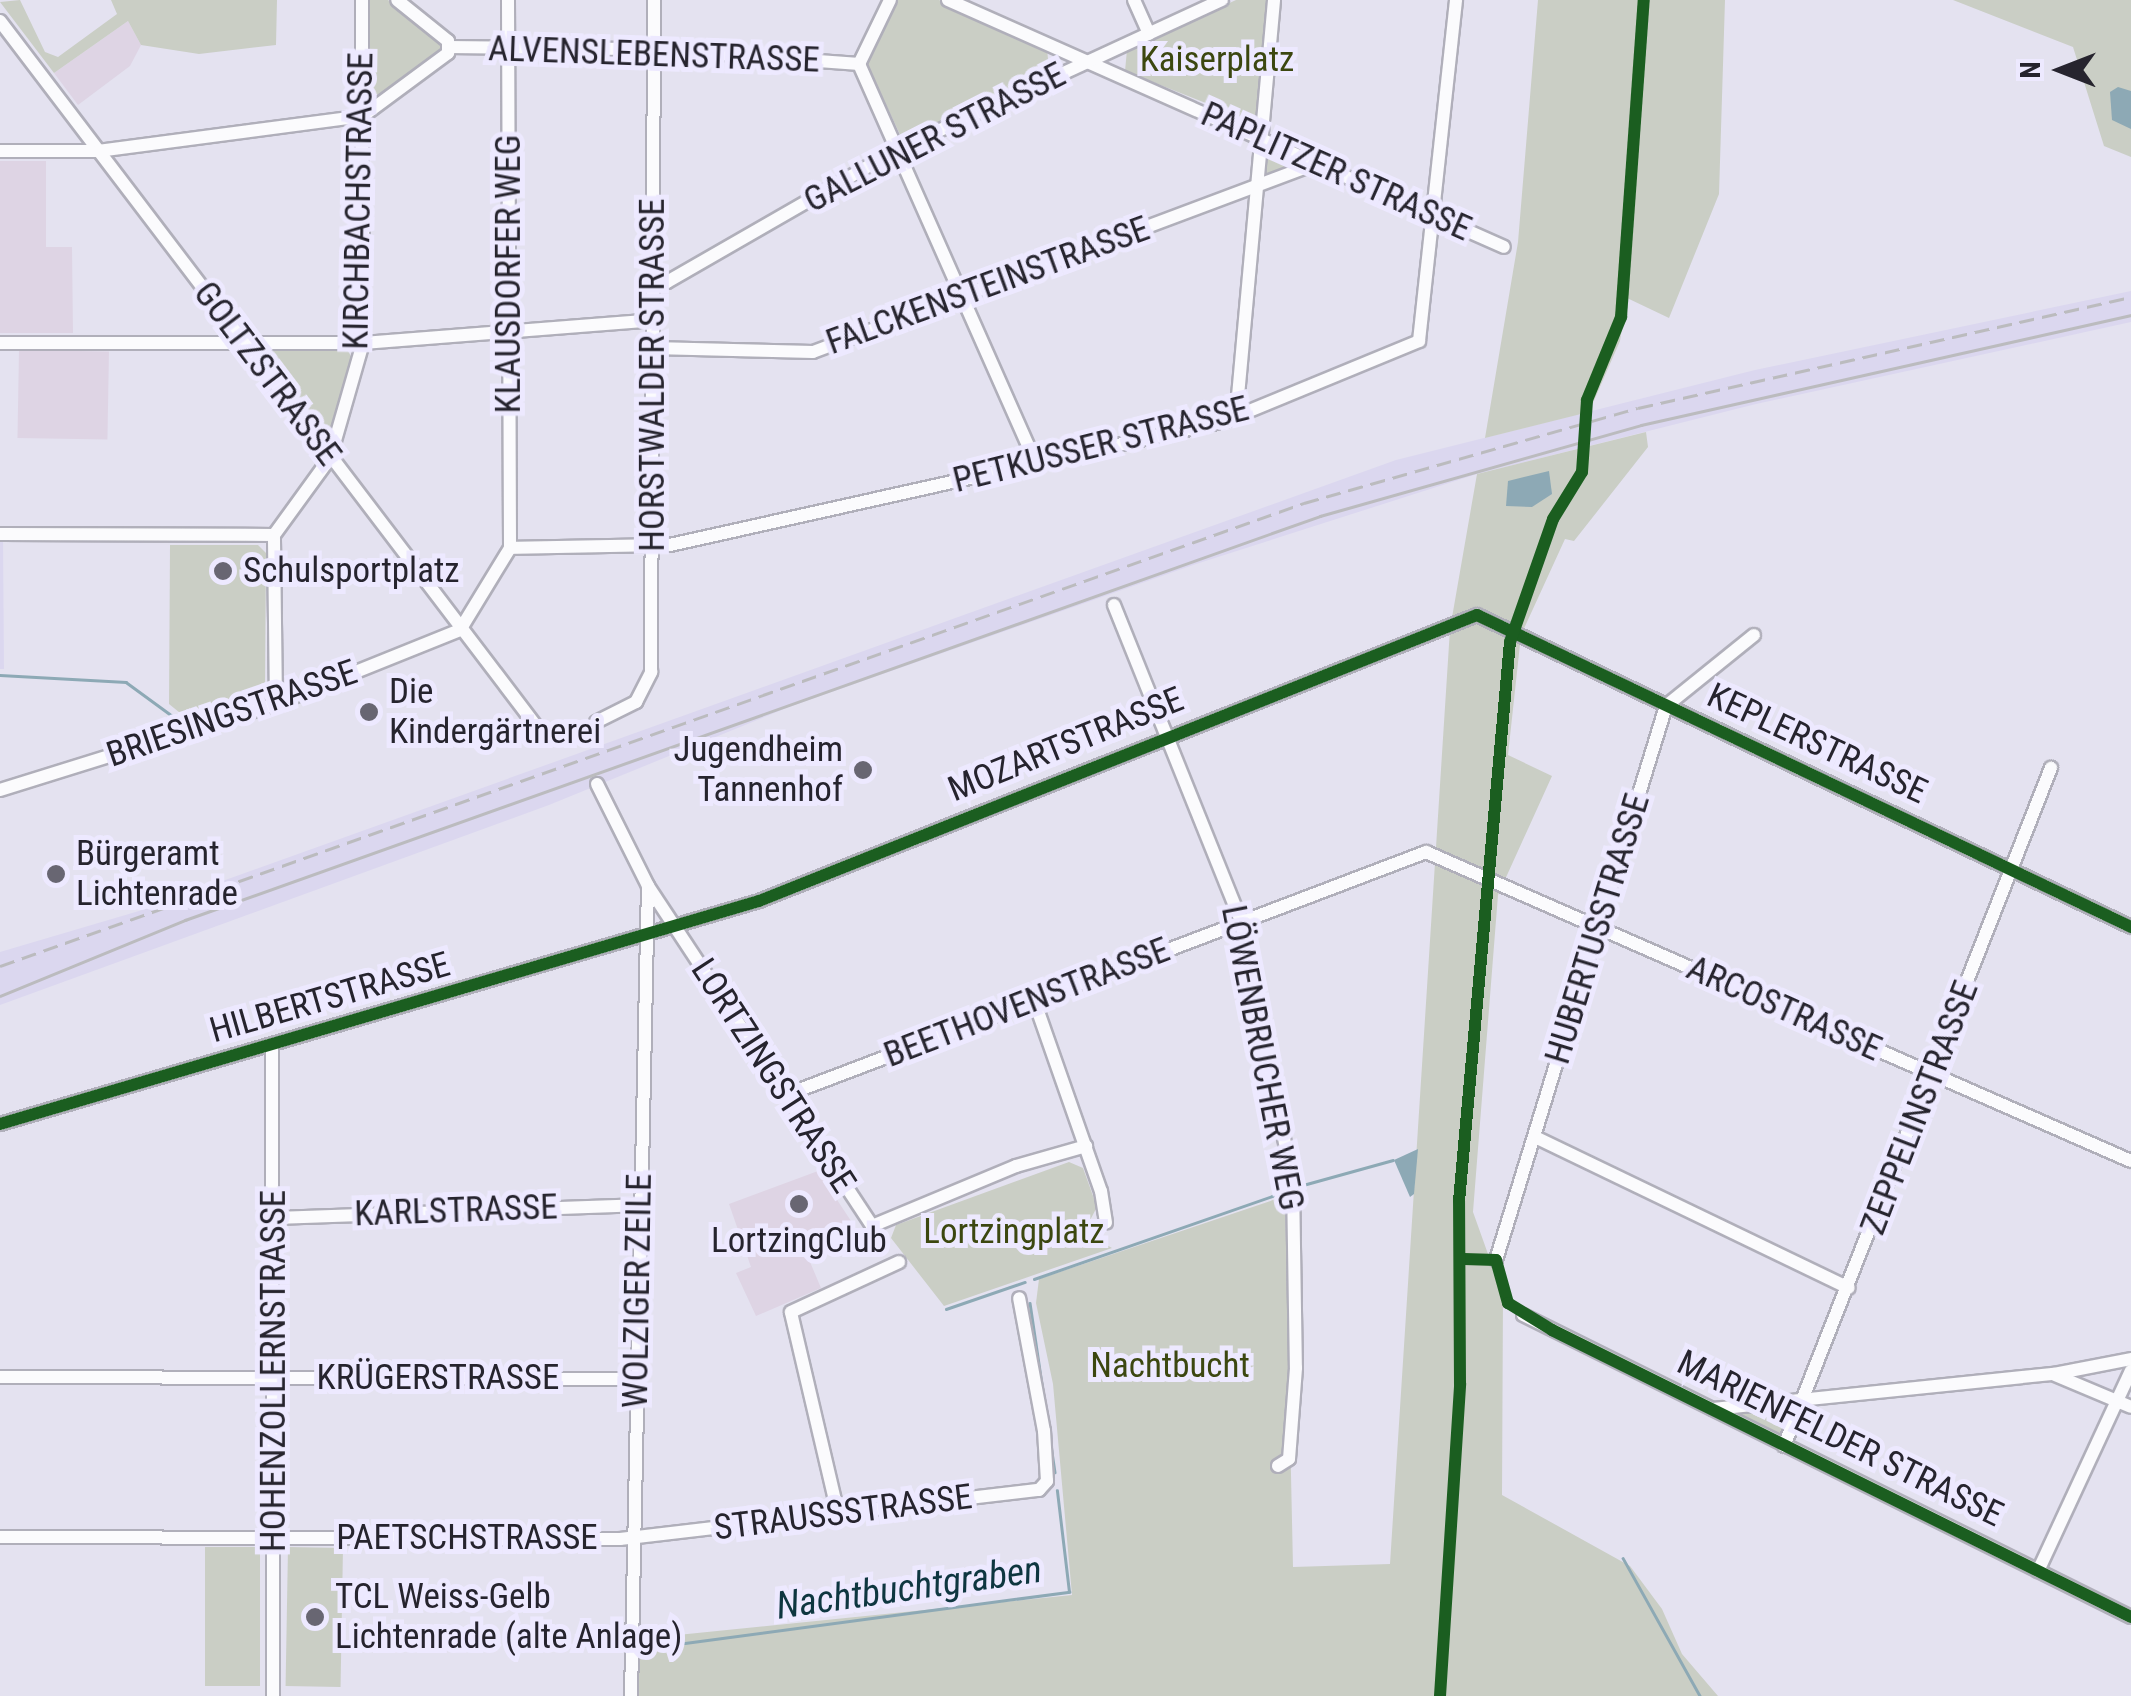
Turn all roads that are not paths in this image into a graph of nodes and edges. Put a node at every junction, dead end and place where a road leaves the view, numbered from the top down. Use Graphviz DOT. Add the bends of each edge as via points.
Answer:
graph roads {
  1 [pos="362,0"];
  2 [pos="396,0"];
  3 [pos="508,0"];
  4 [pos="654,0"];
  5 [pos="890,0"];
  6 [pos="948,0"];
  7 [pos="1134,0"];
  8 [pos="1222,0"];
  9 [pos="1274,0"];
  10 [pos="1456,0"];
  11 [pos="0,21"];
  12 [pos="1149,34"];
  13 [pos="448,47"];
  14 [pos="508,48"];
  15 [pos="654,48"];
  16 [pos="1087,62"];
  17 [pos="860,64"];
  18 [pos="363,116"];
  19 [pos="1262,138"];
  20 [pos="897,150"];
  21 [pos="0,151"];
  22 [pos="98,151"];
  23 [pos="1308,160"];
  24 [pos="1257,186"];
  25 [pos="1432,215"];
  26 [pos="1504,247"];
  27 [pos="653,283"];
  28 [pos="964,295"];
  29 [pos="653,320"];
  30 [pos="509,332"];
  31 [pos="0,343"];
  32 [pos="363,343"];
  33 [pos="245,344"];
  34 [pos="653,348"];
  35 [pos="1242,414"];
  36 [pos="330,458"];
  37 [pos="1036,463"];
  38 [pos="0,534"];
  39 [pos="274,535"];
  40 [pos="652,546"];
  41 [pos="510,548"];
  42 [pos="1114,605"];
  43 [pos="1477,615"];
  44 [pos="460,630"];
  45 [pos="1754,635"];
  46 [pos="276,704"];
  47 [pos="1666,706"];
  48 [pos="596,722"];
  49 [pos="536,726"];
  50 [pos="1167,737"];
  51 [pos="2051,768"];
  52 [pos="598,784"];
  53 [pos="0,790"];
  54 [pos="1437,856"];
  55 [pos="2014,870"];
  56 [pos="648,886"];
  57 [pos="1241,921"];
  58 [pos="675,926"];
  59 [pos="1599,927"];
  60 [pos="2131,927"];
  61 [pos="645,937"];
  62 [pos="1034,1000"];
  63 [pos="272,1045"];
  64 [pos="1932,1076"];
  65 [pos="786,1096"];
  66 [pos="0,1124"];
  67 [pos="1535,1137"];
  68 [pos="1086,1146"];
  69 [pos="2131,1161"];
  70 [pos="639,1205"];
  71 [pos="274,1218"];
  72 [pos="1106,1223"];
  73 [pos="1496,1260"];
  74 [pos="899,1262"];
  75 [pos="1849,1288"];
  76 [pos="1020,1298"];
  77 [pos="1523,1315"];
  78 [pos="2131,1359"];
  79 [pos="2131,1370"];
  80 [pos="2054,1374"];
  81 [pos="0,1377"];
  82 [pos="274,1378"];
  83 [pos="636,1379"];
  84 [pos="1805,1399"];
  85 [pos="2126,1405"];
  86 [pos="1713,1409"];
  87 [pos="1784,1446"];
  88 [pos="1278,1466"];
  89 [pos="838,1513"];
  90 [pos="0,1537"];
  91 [pos="634,1537"];
  92 [pos="274,1538"];
  93 [pos="2038,1571"];
  94 [pos="2131,1616"];
  95 [pos="273,1696"];
  96 [pos="631,1696"];
  1 -- 18 [label="street, KIRCHBACHSTRASSE"];
  2 -- 13 [label="street"];
  3 -- 14 [label="street, KLAUSDORFER WEG"];
  4 -- 15 [label="street, HORSTWALDER STRASSE"];
  5 -- 17 [label="street"];
  6 -- 16 [label="street, PAPLITZER STRASSE"];
  7 -- 12 [label="street"];
  8 -- 12 [label="street, GALLUNER STRASSE"];
  9 -- 19 [label="street"];
  10 -- 25 [label="street"];
  11 -- 22 [label="street, GOLTZSTRASSE"];
  12 -- 16 [label="street, GALLUNER STRASSE"];
  13 -- 14 [label="street, ALVENSLEBENSTRASSE"];
  13 -- 18 [label="street" via="448,54"];
  14 -- 15 [label="street, ALVENSLEBENSTRASSE"];
  14 -- 30 [label="street, KLAUSDORFER WEG"];
  15 -- 17 [label="street, ALVENSLEBENSTRASSE"];
  15 -- 27 [label="street, HORSTWALDER STRASSE"];
  16 -- 19 [label="street, PAPLITZER STRASSE"];
  16 -- 20 [label="street, GALLUNER STRASSE"];
  17 -- 20 [label="street"];
  18 -- 22 [label="street"];
  18 -- 32 [label="street, KIRCHBACHSTRASSE"];
  19 -- 23 [label="street, PAPLITZER STRASSE"];
  19 -- 24 [label="street"];
  20 -- 27 [label="street, GALLUNER STRASSE" via="666,282"];
  20 -- 28 [label="street"];
  21 -- 22 [label="street"];
  22 -- 33 [label="street, GOLTZSTRASSE"];
  23 -- 24 [label="street, FALCKENSTEINSTRASSE" via="1304,168"];
  23 -- 25 [label="street, PAPLITZER STRASSE"];
  24 -- 28 [label="street, FALCKENSTEINSTRASSE"];
  24 -- 35 [label="street" via="1238,396"];
  25 -- 26 [label="street, PAPLITZER STRASSE"];
  25 -- 35 [label="street, PETKUSSER STRASSE" via="1419,341"];
  27 -- 29 [label="street, HORSTWALDER STRASSE"];
  28 -- 34 [label="street, FALCKENSTEINSTRASSE" via="813,352"];
  28 -- 37 [label="street"];
  29 -- 30 [label="street"];
  29 -- 34 [label="street, HORSTWALDER STRASSE"];
  30 -- 32 [label="street"];
  30 -- 41 [label="street, KLAUSDORFER WEG"];
  31 -- 33 [label="street"];
  32 -- 33 [label="street"];
  32 -- 36 [label="street, KIRCHBACHSTRASSE"];
  33 -- 36 [label="street, GOLTZSTRASSE"];
  34 -- 40 [label="street, HORSTWALDER STRASSE"];
  35 -- 37 [label="street, PETKUSSER STRASSE"];
  36 -- 39 [label="street"];
  36 -- 44 [label="street, GOLTZSTRASSE"];
  37 -- 40 [label="street, PETKUSSER STRASSE"];
  38 -- 39 [label="street"];
  39 -- 46 [label="street"];
  40 -- 41 [label="street, PETKUSSER STRASSE"];
  40 -- 48 [label="street, HORSTWALDER STRASSE" via="650,679 636,702"];
  41 -- 44 [label="street"];
  42 -- 50 [label="street, LÖWENBRUCHER WEG"];
  43 -- 47 [label="street, KEPLERSTRASSE"];
  43 -- 50 [label="street, MOZARTSTRASSE"];
  44 -- 46 [label="street, BRIESINGSTRASSE"];
  44 -- 49 [label="street, GOLTZSTRASSE"];
  45 -- 47 [label="street"];
  46 -- 53 [label="street, BRIESINGSTRASSE"];
  47 -- 55 [label="street, KEPLERSTRASSE"];
  47 -- 59 [label="street, HUBERTUSSTRASSE"];
  50 -- 57 [label="street, LÖWENBRUCHER WEG"];
  50 -- 58 [label="street, MOZARTSTRASSE" via="759,901"];
  51 -- 55 [label="street, ZEPPELINSTRASSE"];
  52 -- 56 [label="street, WOLZIGER ZEILE"];
  54 -- 57 [label="street, BEETHOVENSTRASSE" via="1421,852"];
  54 -- 59 [label="street, ARCOSTRASSE"];
  55 -- 60 [label="street, KEPLERSTRASSE"];
  55 -- 64 [label="street, ZEPPELINSTRASSE"];
  56 -- 58 [label="street, WOLZIGER ZEILE"];
  56 -- 61 [label="street, WOLZIGER ZEILE"];
  57 -- 62 [label="street, BEETHOVENSTRASSE"];
  57 -- 88 [label="street, LÖWENBRUCHER WEG" via="1296,1207 1294,1394 1289,1459"];
  58 -- 61 [label="street, HILBERTSTRASSE"];
  58 -- 65 [label="street, LORTZINGSTRASSE"];
  59 -- 64 [label="street, ARCOSTRASSE"];
  59 -- 67 [label="street, HUBERTUSSTRASSE"];
  61 -- 63 [label="street, HILBERTSTRASSE"];
  61 -- 70 [label="street, WOLZIGER ZEILE"];
  62 -- 65 [label="street, BEETHOVENSTRASSE"];
  62 -- 68 [label="street"];
  63 -- 66 [label="street, HILBERTSTRASSE"];
  63 -- 71 [label="street, HOHENZOLLERNSTRASSE"];
  64 -- 69 [label="street, ARCOSTRASSE"];
  64 -- 75 [label="street, ZEPPELINSTRASSE"];
  65 -- 68 [label="street, LORTZINGSTRASSE" via="872,1226 998,1173"];
  67 -- 73 [label="street, HUBERTUSSTRASSE"];
  67 -- 75 [label="street"];
  68 -- 72 [label="street"];
  70 -- 71 [label="street, KARLSTRASSE"];
  70 -- 83 [label="street, WOLZIGER ZEILE"];
  71 -- 82 [label="street, HOHENZOLLERNSTRASSE"];
  74 -- 89 [label="street" via="791,1312"];
  75 -- 84 [label="street, ZEPPELINSTRASSE"];
  76 -- 89 [label="street, STRAUSSSTRASSE" via="1040,1393 1047,1481 1039,1490"];
  77 -- 86 [label="street, MARIENFELDER STRASSE"];
  78 -- 80 [label="street"];
  79 -- 85 [label="street"];
  80 -- 84 [label="street"];
  80 -- 85 [label="street"];
  81 -- 82 [label="street, KRÜGERSTRASSE"];
  82 -- 83 [label="street, KRÜGERSTRASSE"];
  82 -- 92 [label="street, HOHENZOLLERNSTRASSE"];
  83 -- 91 [label="street, WOLZIGER ZEILE"];
  84 -- 86 [label="street"];
  84 -- 87 [label="street, ZEPPELINSTRASSE"];
  85 -- 93 [label="street"];
  86 -- 87 [label="street, MARIENFELDER STRASSE"];
  87 -- 93 [label="street, MARIENFELDER STRASSE"];
  89 -- 91 [label="street, STRAUSSSTRASSE"];
  90 -- 92 [label="street, PAETSCHSTRASSE"];
  91 -- 92 [label="street, PAETSCHSTRASSE"];
  91 -- 96 [label="street, WOLZIGER ZEILE"];
  92 -- 95 [label="street, HOHENZOLLERNSTRASSE"];
  93 -- 94 [label="street, MARIENFELDER STRASSE"];
}
